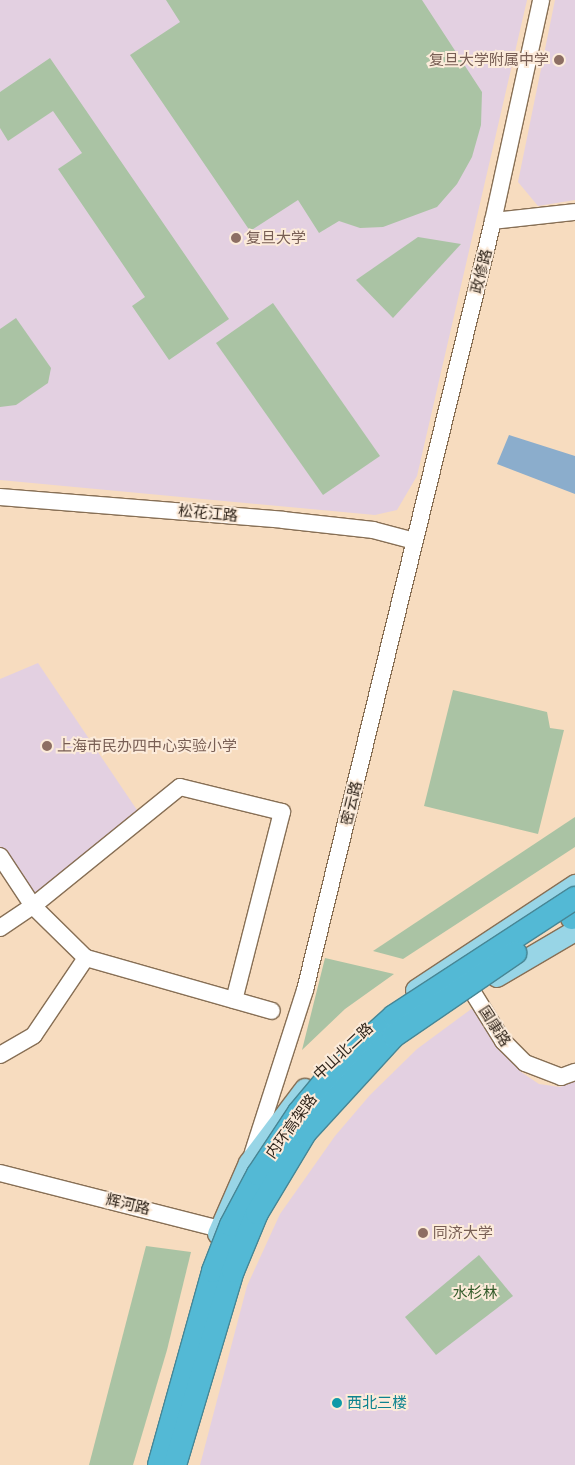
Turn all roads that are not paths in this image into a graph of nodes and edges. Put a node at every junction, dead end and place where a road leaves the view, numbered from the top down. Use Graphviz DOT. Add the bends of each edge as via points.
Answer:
graph roads {
  1 [pos="541,0"];
  2 [pos="575,212"];
  3 [pos="493,221"];
  4 [pos="0,497"];
  5 [pos="415,541"];
  6 [pos="0,856"];
  7 [pos="575,885"];
  8 [pos="34,906"];
  9 [pos="574,916"];
  10 [pos="0,928"];
  11 [pos="86,958"];
  12 [pos="472,992"];
  13 [pos="234,1000"];
  14 [pos="272,1011"];
  15 [pos="0,1055"];
  16 [pos="284,1065"];
  17 [pos="575,1072"];
  18 [pos="304,1089"];
  19 [pos="248,1163"];
  20 [pos="0,1173"];
  21 [pos="220,1228"];
  22 [pos="253,1242"];
  23 [pos="149,1465"];
  24 [pos="159,1465"];
  25 [pos="175,1465"];
  26 [pos="185,1465"];
  1 -- 3 [label="street, 政修路"];
  2 -- 3 [label="street"];
  3 -- 5 [label="street, 政修路"];
  4 -- 5 [label="street, 松花江路" via="283,520 373,530"];
  5 -- 16 [label="street, 密云路"];
  6 -- 8 [label="street"];
  7 -- 18 [label="main road, 中山北二路" via="386,1012"];
  8 -- 10 [label="street"];
  8 -- 11 [label="street"];
  8 -- 13 [label="street" via="180,786 282,812"];
  9 -- 12 [label="main road, 中山北二路"];
  9 -- 24 [label="highway, 内环高架路, bridge" via="394,1016 335,1070 299,1112 258,1174 231,1225 214,1271"];
  9 -- 25 [label="highway, 内环高架路, bridge" via="394,1036 305,1133 257,1213 233,1271"];
  11 -- 13 [label="street"];
  11 -- 15 [label="street" via="34,1035"];
  12 -- 17 [label="street, 国康路" via="503,1041 525,1063 561,1077"];
  12 -- 22 [label="main road, 中山北二路" via="399,1039 347,1090 289,1168"];
  13 -- 14 [label="street"];
  16 -- 18 [label="street" via="288,1087"];
  16 -- 19 [label="street, 密云路"];
  18 -- 19 [label="main road, 中山北二路"];
  19 -- 21 [label="main road, 中山北二路"];
  20 -- 21 [label="street, 辉河路"];
  21 -- 22 [label="street, 辉河路"];
  21 -- 23 [label="main road, 中山北二路"];
  22 -- 26 [label="main road, 中山北二路" via="223,1318"];
}
